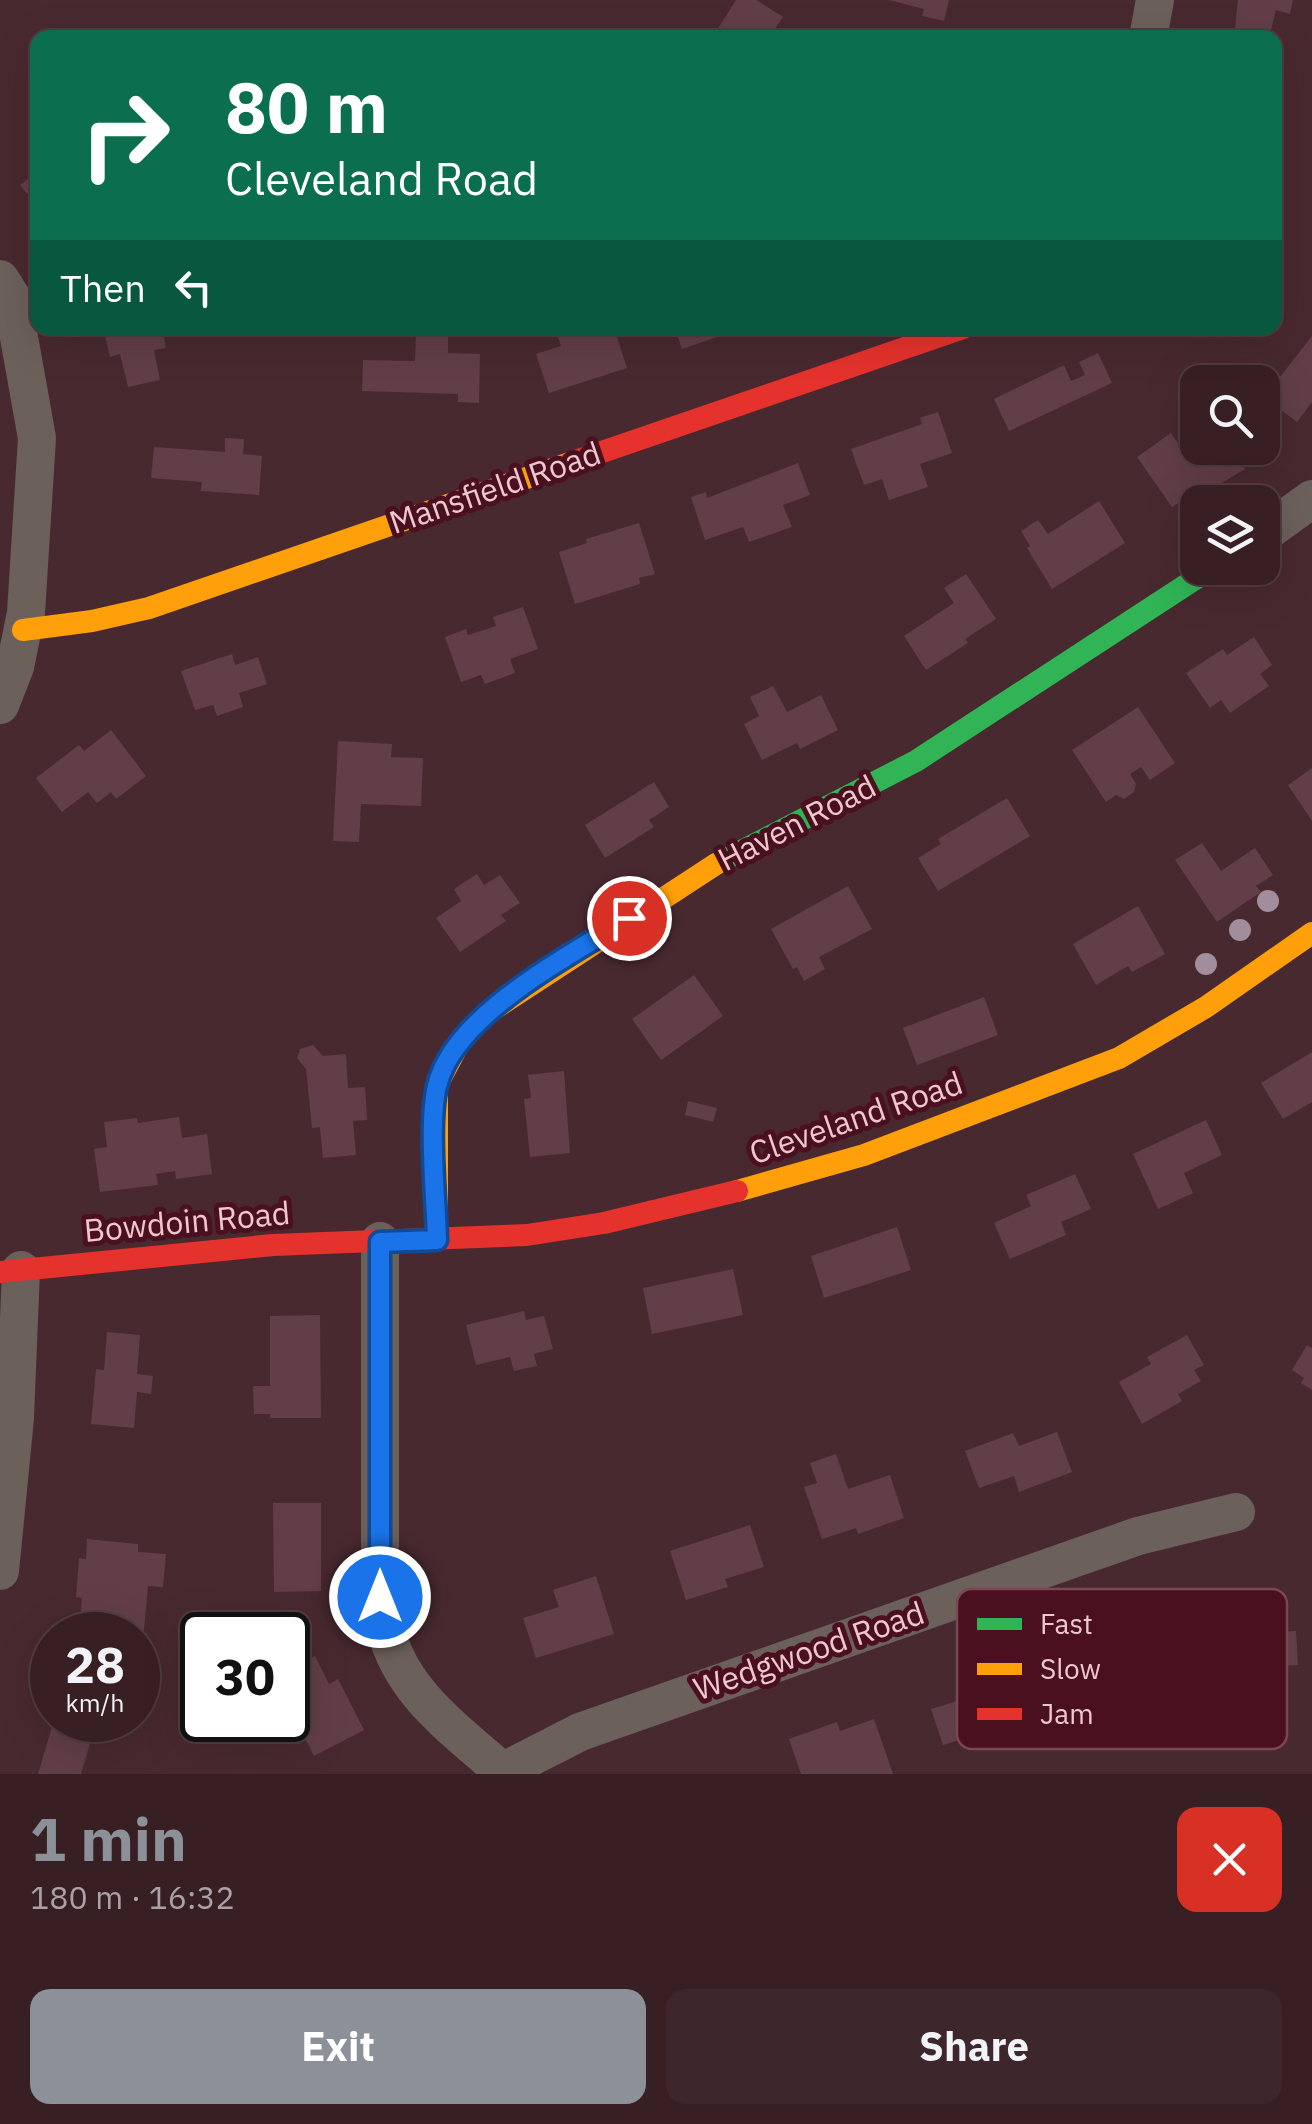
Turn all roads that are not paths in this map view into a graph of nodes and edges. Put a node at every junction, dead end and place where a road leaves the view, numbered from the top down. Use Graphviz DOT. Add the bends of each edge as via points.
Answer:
graph roads {
  1 [pos="1155,0"];
  2 [pos="1149,30"];
  3 [pos="0,279"];
  4 [pos="943,335"];
  5 [pos="1312,500"];
  6 [pos="1280,522"];
  7 [pos="1186,585"];
  8 [pos="23,630"];
  9 [pos="0,705"];
  10 [pos="1312,933"];
  11 [pos="437,1240"];
  12 [pos="380,1242"];
  13 [pos="10,1271"];
  14 [pos="1236,1512"];
  15 [pos="0,1571"];
  16 [pos="987,1589"];
  17 [pos="957,1600"];
  18 [pos="503,1773"];
  1 -- 2 [label="street"];
  3 -- 8 [label="street" via="12,298 38,438"];
  4 -- 8 [label="street, Mansfield Road" via="149,608"];
  5 -- 6 [label="street"];
  7 -- 11 [label="street, Haven Road" via="916,761 711,866 485,1015 462,1038 437,1085"];
  8 -- 9 [label="street"];
  10 -- 11 [label="street, Cleveland Road" via="1136,1050 864,1155 604,1223"];
  11 -- 12 [label="street, Cleveland Road"];
  12 -- 13 [label="street, Bowdoin Road" via="272,1245"];
  12 -- 18 [label="street" via="384,1627 399,1668 418,1694"];
  13 -- 15 [label="street" via="15,1418"];
  14 -- 16 [label="street, Wedgwood Road" via="1138,1536"];
  17 -- 18 [label="street, Wedgwood Road" via="580,1732"];
}
